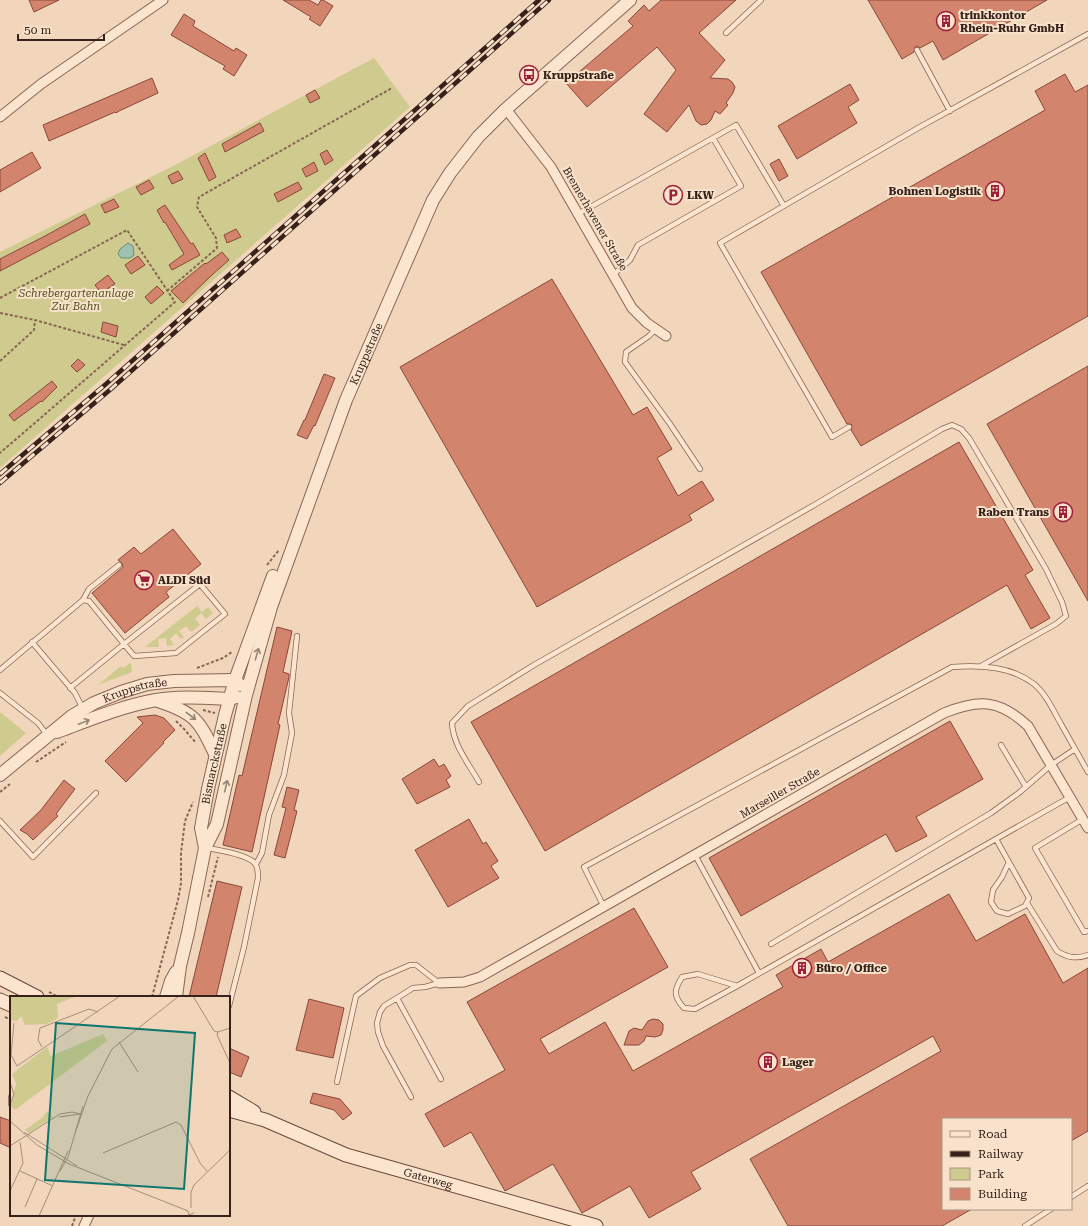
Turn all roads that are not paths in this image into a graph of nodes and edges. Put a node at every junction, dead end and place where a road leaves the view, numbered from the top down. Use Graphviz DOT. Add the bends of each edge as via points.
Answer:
graph roads {
  1 [pos="162,0"];
  2 [pos="630,0"];
  3 [pos="761,0"];
  4 [pos="726,33"];
  5 [pos="1088,34"];
  6 [pos="917,50"];
  7 [pos="506,109"];
  8 [pos="950,111"];
  9 [pos="0,117"];
  10 [pos="713,138"];
  11 [pos="784,206"];
  12 [pos="578,214"];
  13 [pos="613,275"];
  14 [pos="656,329"];
  15 [pos="666,336"];
  16 [pos="849,427"];
  17 [pos="700,469"];
  18 [pos="291,550"];
  19 [pos="119,565"];
  20 [pos="83,600"];
  21 [pos="297,636"];
  22 [pos="32,642"];
  23 [pos="124,644"];
  24 [pos="981,666"];
  25 [pos="0,670"];
  26 [pos="235,680"];
  27 [pos="70,688"];
  28 [pos="0,693"];
  29 [pos="246,693"];
  30 [pos="229,699"];
  31 [pos="155,700"];
  32 [pos="83,709"];
  33 [pos="48,736"];
  34 [pos="1001,744"];
  35 [pos="1075,749"];
  36 [pos="215,754"];
  37 [pos="1051,765"];
  38 [pos="1088,772"];
  39 [pos="0,775"];
  40 [pos="479,782"];
  41 [pos="1026,787"];
  42 [pos="96,793"];
  43 [pos="1070,798"];
  44 [pos="1083,819"];
  45 [pos="0,821"];
  46 [pos="1088,828"];
  47 [pos="996,839"];
  48 [pos="205,848"];
  49 [pos="695,855"];
  50 [pos="1009,862"];
  51 [pos="256,864"];
  52 [pos="1027,903"];
  53 [pos="604,907"];
  54 [pos="1088,930"];
  55 [pos="771,944"];
  56 [pos="1088,955"];
  57 [pos="180,966"];
  58 [pos="759,973"];
  59 [pos="0,978"];
  60 [pos="440,983"];
  61 [pos="737,986"];
  62 [pos="35,996"];
  63 [pos="166,996"];
  64 [pos="176,996"];
  65 [pos="397,998"];
  66 [pos="0,1000"];
  67 [pos="230,1002"];
  68 [pos="10,1005"];
  69 [pos="440,1079"];
  70 [pos="337,1082"];
  71 [pos="411,1097"];
  72 [pos="230,1098"];
  73 [pos="230,1110"];
  74 [pos="265,1120"];
  75 [pos="1088,1186"];
  76 [pos="1072,1195"];
  77 [pos="1050,1210"];
  78 [pos="89,1216"];
  79 [pos="84,1226"];
  80 [pos="596,1226"];
  81 [pos="1025,1226"];
  1 -- 9 [label="street" via="41,84"];
  2 -- 7 [label="street, Kruppstraße"];
  3 -- 4 [label="lane"];
  5 -- 8 [label="lane"];
  6 -- 8 [label="lane"];
  7 -- 12 [label="street, Bremerhavener Straße" via="551,167"];
  7 -- 18 [label="street, Kruppstraße" via="478,137 433,200 346,400"];
  8 -- 11 [label="lane"];
  10 -- 11 [label="lane" via="736,125"];
  10 -- 12 [label="lane"];
  10 -- 13 [label="lane" via="741,186 638,245 630,260"];
  11 -- 16 [label="lane" via="720,244 832,437"];
  12 -- 13 [label="street, Bremerhavener Straße"];
  13 -- 14 [label="street, Bremerhavener Straße" via="632,308"];
  14 -- 15 [label="street, Bremerhavener Straße"];
  14 -- 17 [label="lane" via="626,352 625,362"];
  18 -- 26 [label="street, Kruppstraße" via="276,569"];
  29 -- 18 [label="street, Kruppstraße, one-way"];
  19 -- 20 [label="lane" via="89,589"];
  20 -- 22 [label="lane"];
  20 -- 23 [label="lane" via="89,601"];
  21 -- 51 [label="lane" via="289,713 292,733 284,775 269,816 262,853"];
  22 -- 25 [label="lane"];
  22 -- 27 [label="lane"];
  23 -- 23 [label="lane" via="200,584 225,614 176,653 134,656"];
  23 -- 27 [label="lane"];
  24 -- 35 [label="lane" via="1016,673 1034,684 1046,696"];
  24 -- 40 [label="lane" via="1066,616 1046,569 984,462 962,429 952,425 468,706 452,723 452,731 455,741"];
  24 -- 53 [label="lane" via="952,667 584,867"];
  26 -- 29 [label="street"];
  26 -- 30 [label="street, Bismarckstraße"];
  26 -- 32 [label="street, Kruppstraße" via="147,684 121,692"];
  27 -- 32 [label="lane"];
  28 -- 33 [label="lane" via="38,723"];
  29 -- 30 [label="street, Kruppstraße"];
  48 -- 29 [label="street, Bismarckstraße, one-way" via="217,824"];
  30 -- 31 [label="street, Kruppstraße"];
  30 -- 36 [label="street, Bismarckstraße"];
  33 -- 31 [label="street, Kruppstraße, one-way" via="116,710"];
  31 -- 36 [label="street, Kruppstraße, one-way" via="183,710 196,719"];
  32 -- 33 [label="street, Kruppstraße"];
  33 -- 39 [label="street, Kruppstraße"];
  34 -- 41 [label="lane"];
  35 -- 37 [label="lane"];
  35 -- 38 [label="lane"];
  36 -- 48 [label="street, Bismarckstraße" via="201,828"];
  37 -- 41 [label="lane"];
  37 -- 43 [label="street, Marseiller Straße"];
  37 -- 49 [label="street, Marseiller Straße" via="1028,726 1016,715 992,704 961,706 944,713"];
  41 -- 55 [label="lane" via="991,813"];
  42 -- 45 [label="lane" via="33,857"];
  43 -- 44 [label="street, Marseiller Straße"];
  43 -- 47 [label="lane"];
  44 -- 46 [label="street, Marseiller Straße"];
  44 -- 54 [label="lane" via="1036,848 1084,932"];
  47 -- 50 [label="lane"];
  47 -- 58 [label="lane"];
  48 -- 51 [label="lane" via="242,857"];
  48 -- 57 [label="street, Bismarckstraße"];
  49 -- 53 [label="street, Marseiller Straße"];
  49 -- 58 [label="lane"];
  50 -- 52 [label="lane" via="1029,898"];
  50 -- 52 [label="lane" via="993,890 991,902 997,911 1008,914"];
  51 -- 67 [label="lane" via="258,878"];
  52 -- 56 [label="lane" via="1057,951 1075,958"];
  53 -- 60 [label="street, Marseiller Straße" via="480,977 464,982"];
  57 -- 63 [label="street, Bismarckstraße"];
  57 -- 64 [label="street, Bismarckstraße"];
  58 -- 61 [label="lane"];
  59 -- 62 [label="main road"];
  60 -- 65 [label="lane" via="413,988"];
  60 -- 70 [label="lane" via="416,965 410,964 380,978 356,996"];
  61 -- 61 [label="lane" via="694,1009 684,1008 677,1000 676,987 682,977 698,974"];
  65 -- 69 [label="lane"];
  65 -- 71 [label="lane" via="384,1006 380,1012 378,1032"];
  66 -- 68 [label="main road"];
  72 -- 74 [label="main road, Gaterweg"];
  73 -- 74 [label="main road, Gaterweg"];
  74 -- 80 [label="main road, Gaterweg" via="346,1155"];
  75 -- 76 [label="lane"];
  77 -- 81 [label="lane"];
  78 -- 79 [label="street"];
}
